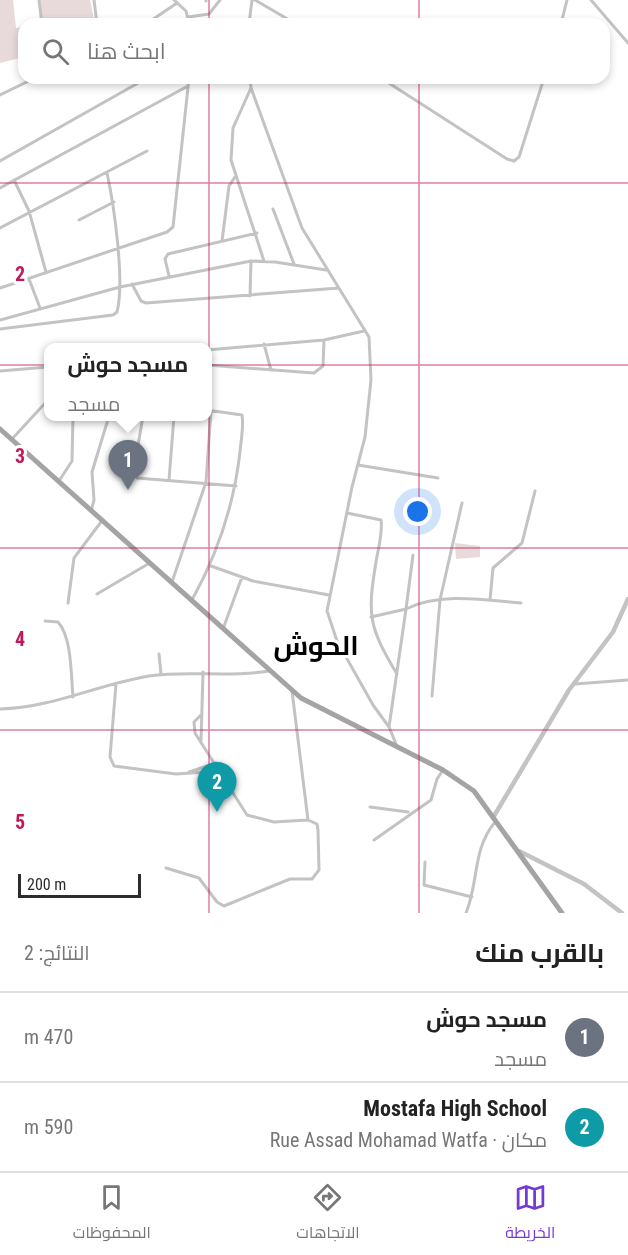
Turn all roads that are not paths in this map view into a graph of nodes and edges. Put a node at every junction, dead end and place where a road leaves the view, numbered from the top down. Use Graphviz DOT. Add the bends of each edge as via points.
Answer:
graph roads {
  1 [pos="39,0"];
  2 [pos="94,0"];
  3 [pos="183,0"];
  4 [pos="220,0"];
  5 [pos="253,0"];
  6 [pos="567,0"];
  7 [pos="591,0"];
  8 [pos="177,2"];
  9 [pos="188,17"];
  10 [pos="41,18"];
  11 [pos="96,18"];
  12 [pos="154,18"];
  13 [pos="250,18"];
  14 [pos="285,18"];
  15 [pos="562,18"];
  16 [pos="606,18"];
  17 [pos="610,22"];
  18 [pos="628,43"];
  19 [pos="23,84"];
  20 [pos="136,84"];
  21 [pos="251,84"];
  22 [pos="390,84"];
  23 [pos="542,84"];
  24 [pos="188,86"];
  25 [pos="251,88"];
  26 [pos="0,95"];
  27 [pos="147,151"];
  28 [pos="0,153"];
  29 [pos="2,160"];
  30 [pos="107,173"];
  31 [pos="235,177"];
  32 [pos="14,180"];
  33 [pos="0,188"];
  34 [pos="114,202"];
  35 [pos="273,209"];
  36 [pos="29,212"];
  37 [pos="79,220"];
  38 [pos="0,228"];
  39 [pos="257,233"];
  40 [pos="222,241"];
  41 [pos="116,248"];
  42 [pos="251,261"];
  43 [pos="264,261"];
  44 [pos="294,265"];
  45 [pos="327,270"];
  46 [pos="46,272"];
  47 [pos="168,276"];
  48 [pos="28,278"];
  49 [pos="132,284"];
  50 [pos="120,287"];
  51 [pos="0,288"];
  52 [pos="339,288"];
  53 [pos="250,296"];
  54 [pos="40,308"];
  55 [pos="1,319"];
  56 [pos="5,328"];
  57 [pos="0,329"];
  58 [pos="364,331"];
  59 [pos="324,340"];
  60 [pos="264,344"];
  61 [pos="212,349"];
  62 [pos="212,365"];
  63 [pos="44,367"];
  64 [pos="271,370"];
  65 [pos="0,371"];
  66 [pos="44,404"];
  67 [pos="212,410"];
  68 [pos="73,421"];
  69 [pos="108,421"];
  70 [pos="142,421"];
  71 [pos="174,421"];
  72 [pos="209,421"];
  73 [pos="0,429"];
  74 [pos="12,439"];
  75 [pos="358,465"];
  76 [pos="438,478"];
  77 [pos="169,481"];
  78 [pos="58,482"];
  79 [pos="206,483"];
  80 [pos="236,486"];
  81 [pos="535,491"];
  82 [pos="462,503"];
  83 [pos="91,512"];
  84 [pos="347,513"];
  85 [pos="101,522"];
  86 [pos="413,555"];
  87 [pos="148,564"];
  88 [pos="211,566"];
  89 [pos="242,577"];
  90 [pos="171,584"];
  91 [pos="97,594"];
  92 [pos="329,595"];
  93 [pos="628,599"];
  94 [pos="440,600"];
  95 [pos="490,600"];
  96 [pos="191,602"];
  97 [pos="68,603"];
  98 [pos="522,603"];
  99 [pos="406,609"];
  100 [pos="370,617"];
  101 [pos="45,621"];
  102 [pos="222,630"];
  103 [pos="159,654"];
  104 [pos="269,671"];
  105 [pos="203,672"];
  106 [pos="397,674"];
  107 [pos="161,675"];
  108 [pos="628,681"];
  109 [pos="116,684"];
  110 [pos="573,684"];
  111 [pos="292,691"];
  112 [pos="432,696"];
  113 [pos="73,697"];
  114 [pos="0,709"];
  115 [pos="202,714"];
  116 [pos="390,727"];
  117 [pos="201,742"];
  118 [pos="397,746"];
  119 [pos="216,763"];
  120 [pos="443,770"];
  121 [pos="221,771"];
  122 [pos="188,773"];
  123 [pos="370,807"];
  124 [pos="410,812"];
  125 [pos="496,818"];
  126 [pos="308,820"];
  127 [pos="374,840"];
  128 [pos="519,851"];
  129 [pos="425,862"];
  130 [pos="166,868"];
  131 [pos="472,897"];
  132 [pos="466,913"];
  133 [pos="562,913"];
  134 [pos="622,913"];
  1 -- 10 [label="street"];
  2 -- 11 [label="street"];
  3 -- 8 [label="street"];
  4 -- 9 [label="street" via="209,14"];
  5 -- 13 [label="street"];
  5 -- 14 [label="street"];
  6 -- 15 [label="street"];
  7 -- 16 [label="street"];
  8 -- 9 [label="street"];
  8 -- 12 [label="street"];
  17 -- 18 [label="street"];
  19 -- 26 [label="street"];
  20 -- 29 [label="street"];
  21 -- 25 [label="street"];
  22 -- 23 [label="street" via="514,161 519,157"];
  24 -- 32 [label="street"];
  24 -- 41 [label="street" via="174,224 167,232"];
  25 -- 31 [label="street" via="231,138"];
  25 -- 45 [label="street" via="294,209"];
  27 -- 30 [label="street"];
  28 -- 29 [label="street"];
  30 -- 34 [label="street"];
  30 -- 36 [label="street"];
  31 -- 39 [label="street"];
  31 -- 40 [label="street" via="229,186"];
  32 -- 33 [label="street"];
  32 -- 36 [label="street"];
  34 -- 37 [label="street"];
  34 -- 41 [label="street"];
  35 -- 44 [label="street"];
  36 -- 38 [label="street"];
  36 -- 46 [label="street"];
  39 -- 40 [label="street"];
  39 -- 43 [label="street"];
  40 -- 47 [label="street" via="168,254"];
  41 -- 46 [label="street"];
  41 -- 50 [label="street"];
  42 -- 43 [label="street"];
  42 -- 47 [label="street"];
  42 -- 53 [label="street"];
  43 -- 44 [label="street"];
  44 -- 45 [label="street"];
  45 -- 52 [label="street"];
  46 -- 48 [label="street"];
  47 -- 49 [label="street"];
  48 -- 51 [label="street"];
  48 -- 54 [label="street"];
  49 -- 50 [label="street"];
  49 -- 53 [label="street" via="146,303"];
  50 -- 54 [label="street"];
  50 -- 56 [label="street" via="113,315"];
  52 -- 53 [label="street"];
  52 -- 58 [label="street"];
  54 -- 55 [label="street"];
  55 -- 56 [label="street"];
  56 -- 57 [label="street"];
  58 -- 59 [label="street"];
  58 -- 75 [label="street" via="369,337 371,380"];
  59 -- 60 [label="street"];
  59 -- 64 [label="street" via="324,363 318,372"];
  60 -- 61 [label="street"];
  60 -- 64 [label="street"];
  62 -- 64 [label="street"];
  63 -- 65 [label="street"];
  66 -- 74 [label="street"];
  67 -- 80 [label="street" via="243,417"];
  68 -- 78 [label="street" via="72,460"];
  69 -- 83 [label="street" via="92,472"];
  70 -- 77 [label="street" via="135,476"];
  71 -- 77 [label="street"];
  72 -- 79 [label="street"];
  73 -- 74 [label="main road"];
  74 -- 78 [label="main road"];
  75 -- 76 [label="street"];
  75 -- 84 [label="street"];
  77 -- 79 [label="street"];
  78 -- 83 [label="main road"];
  79 -- 80 [label="street"];
  79 -- 90 [label="street"];
  80 -- 88 [label="street"];
  81 -- 95 [label="street" via="524,540 493,568"];
  82 -- 94 [label="street"];
  83 -- 85 [label="main road"];
  84 -- 92 [label="street"];
  84 -- 100 [label="street" via="379,518 382,522"];
  85 -- 87 [label="main road"];
  85 -- 97 [label="street" via="74,558"];
  86 -- 99 [label="street"];
  87 -- 90 [label="main road"];
  87 -- 91 [label="street"];
  88 -- 89 [label="street"];
  88 -- 96 [label="street"];
  89 -- 92 [label="street"];
  89 -- 102 [label="street"];
  90 -- 96 [label="main road"];
  92 -- 116 [label="street" via="327,611 333,632"];
  93 -- 110 [label="street" via="613,632"];
  94 -- 95 [label="street"];
  94 -- 99 [label="street"];
  94 -- 112 [label="street"];
  95 -- 98 [label="street"];
  96 -- 102 [label="main road"];
  99 -- 100 [label="street"];
  99 -- 106 [label="street"];
  100 -- 106 [label="street"];
  101 -- 113 [label="street" via="58,622 65,632"];
  102 -- 104 [label="main road"];
  103 -- 107 [label="street"];
  104 -- 105 [label="street"];
  104 -- 111 [label="main road"];
  105 -- 107 [label="street"];
  105 -- 115 [label="street"];
  106 -- 116 [label="street"];
  107 -- 109 [label="street"];
  108 -- 110 [label="street"];
  109 -- 113 [label="street"];
  109 -- 122 [label="street" via="112,764"];
  110 -- 125 [label="street"];
  111 -- 118 [label="main road" via="313,706"];
  111 -- 126 [label="street"];
  113 -- 114 [label="street"];
  115 -- 117 [label="street"];
  115 -- 117 [label="street" via="194,726"];
  116 -- 118 [label="street"];
  117 -- 119 [label="street"];
  118 -- 120 [label="main road"];
  119 -- 121 [label="street"];
  119 -- 122 [label="street"];
  120 -- 124 [label="street" via="430,800"];
  120 -- 125 [label="main road" via="474,790"];
  121 -- 122 [label="street"];
  121 -- 126 [label="street" via="249,817 280,822"];
  123 -- 124 [label="street"];
  124 -- 127 [label="street"];
  125 -- 128 [label="main road"];
  125 -- 131 [label="street" via="480,846"];
  126 -- 130 [label="street" via="317,824 318,830 320,870 312,879 290,879 224,906 199,878"];
  128 -- 133 [label="main road"];
  128 -- 134 [label="street" via="584,884"];
  129 -- 131 [label="street" via="424,885"];
  131 -- 132 [label="street"];
}
